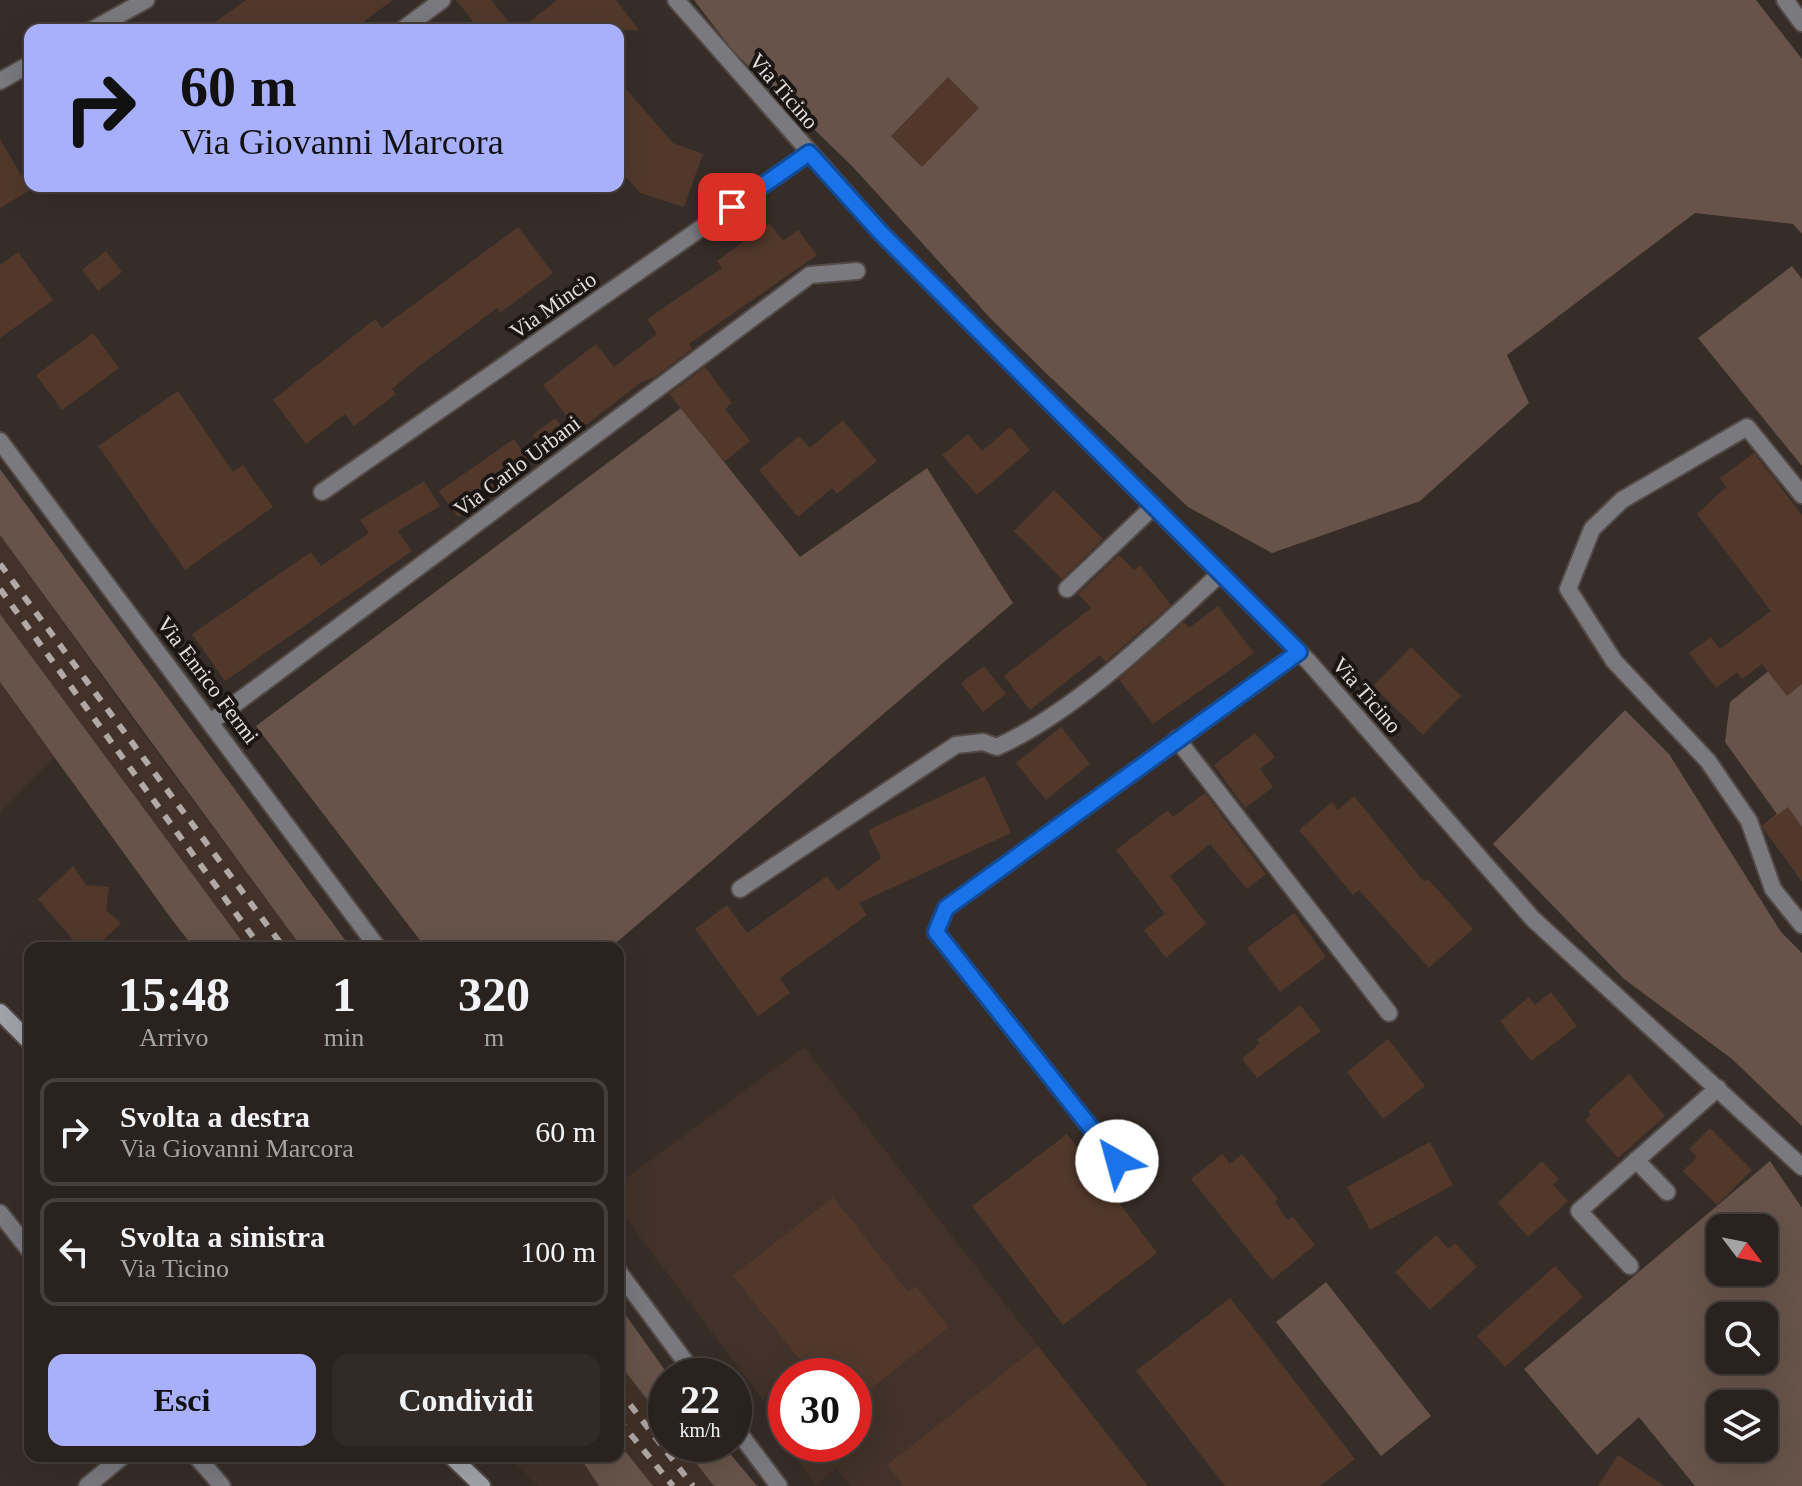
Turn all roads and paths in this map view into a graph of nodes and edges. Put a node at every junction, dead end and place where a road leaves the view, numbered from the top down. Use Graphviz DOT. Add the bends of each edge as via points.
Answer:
graph roads {
  1 [pos="146,0"];
  2 [pos="442,0"];
  3 [pos="676,0"];
  4 [pos="1785,0"];
  5 [pos="1802,23"];
  6 [pos="103,24"];
  7 [pos="410,24"];
  8 [pos="24,67"];
  9 [pos="0,81"];
  10 [pos="809,153"];
  11 [pos="857,271"];
  12 [pos="0,441"];
  13 [pos="322,492"];
  14 [pos="1802,495"];
  15 [pos="1154,506"];
  16 [pos="1221,573"];
  17 [pos="1067,589"];
  18 [pos="1299,652"];
  19 [pos="212,721"];
  20 [pos="1177,739"];
  21 [pos="740,889"];
  22 [pos="1802,925"];
  23 [pos="374,942"];
  24 [pos="0,1012"];
  25 [pos="1389,1013"];
  26 [pos="24,1036"];
  27 [pos="1718,1088"];
  28 [pos="1636,1160"];
  29 [pos="1117,1161"];
  30 [pos="1802,1167"];
  31 [pos="1667,1192"];
  32 [pos="0,1213"];
  33 [pos="24,1243"];
  34 [pos="1630,1266"];
  35 [pos="624,1279"];
  36 [pos="683,1358"];
  37 [pos="752,1450"];
  38 [pos="116,1462"];
  39 [pos="201,1462"];
  40 [pos="457,1462"];
  41 [pos="87,1486"];
  42 [pos="222,1486"];
  43 [pos="482,1486"];
  44 [pos="779,1486"];
  1 -- 6 [label="street"];
  2 -- 7 [label="street"];
  3 -- 10 [label="street, Via Ticino"];
  4 -- 5 [label="street"];
  8 -- 9 [label="street"];
  10 -- 13 [label="street, Via Mincio"];
  10 -- 15 [label="street, Via Ticino" via="881,233"];
  11 -- 19 [label="street, Via Carlo Urbani" via="810,275"];
  12 -- 19 [label="street, Via Enrico Fermi"];
  14 -- 22 [label="street" via="1747,427 1622,500 1592,529 1568,589 1614,661 1708,761 1749,821 1773,889"];
  15 -- 16 [label="street, Via Ticino"];
  15 -- 17 [label="street"];
  16 -- 18 [label="street, Via Ticino"];
  16 -- 21 [label="street" via="1152,636 1029,732 997,747 983,742 956,745"];
  18 -- 20 [label="street"];
  18 -- 27 [label="street, Via Ticino" via="1533,919"];
  19 -- 23 [label="street, Via Enrico Fermi"];
  20 -- 25 [label="street"];
  20 -- 29 [label="street" via="946,908 936,932"];
  24 -- 26 [label="main road"];
  27 -- 28 [label="street"];
  27 -- 30 [label="street, Via Ticino"];
  28 -- 31 [label="street"];
  28 -- 34 [label="street" via="1579,1211"];
  32 -- 33 [label="street"];
  35 -- 36 [label="street"];
  37 -- 44 [label="street"];
  38 -- 41 [label="street"];
  39 -- 42 [label="street"];
  40 -- 43 [label="main road"];
}
